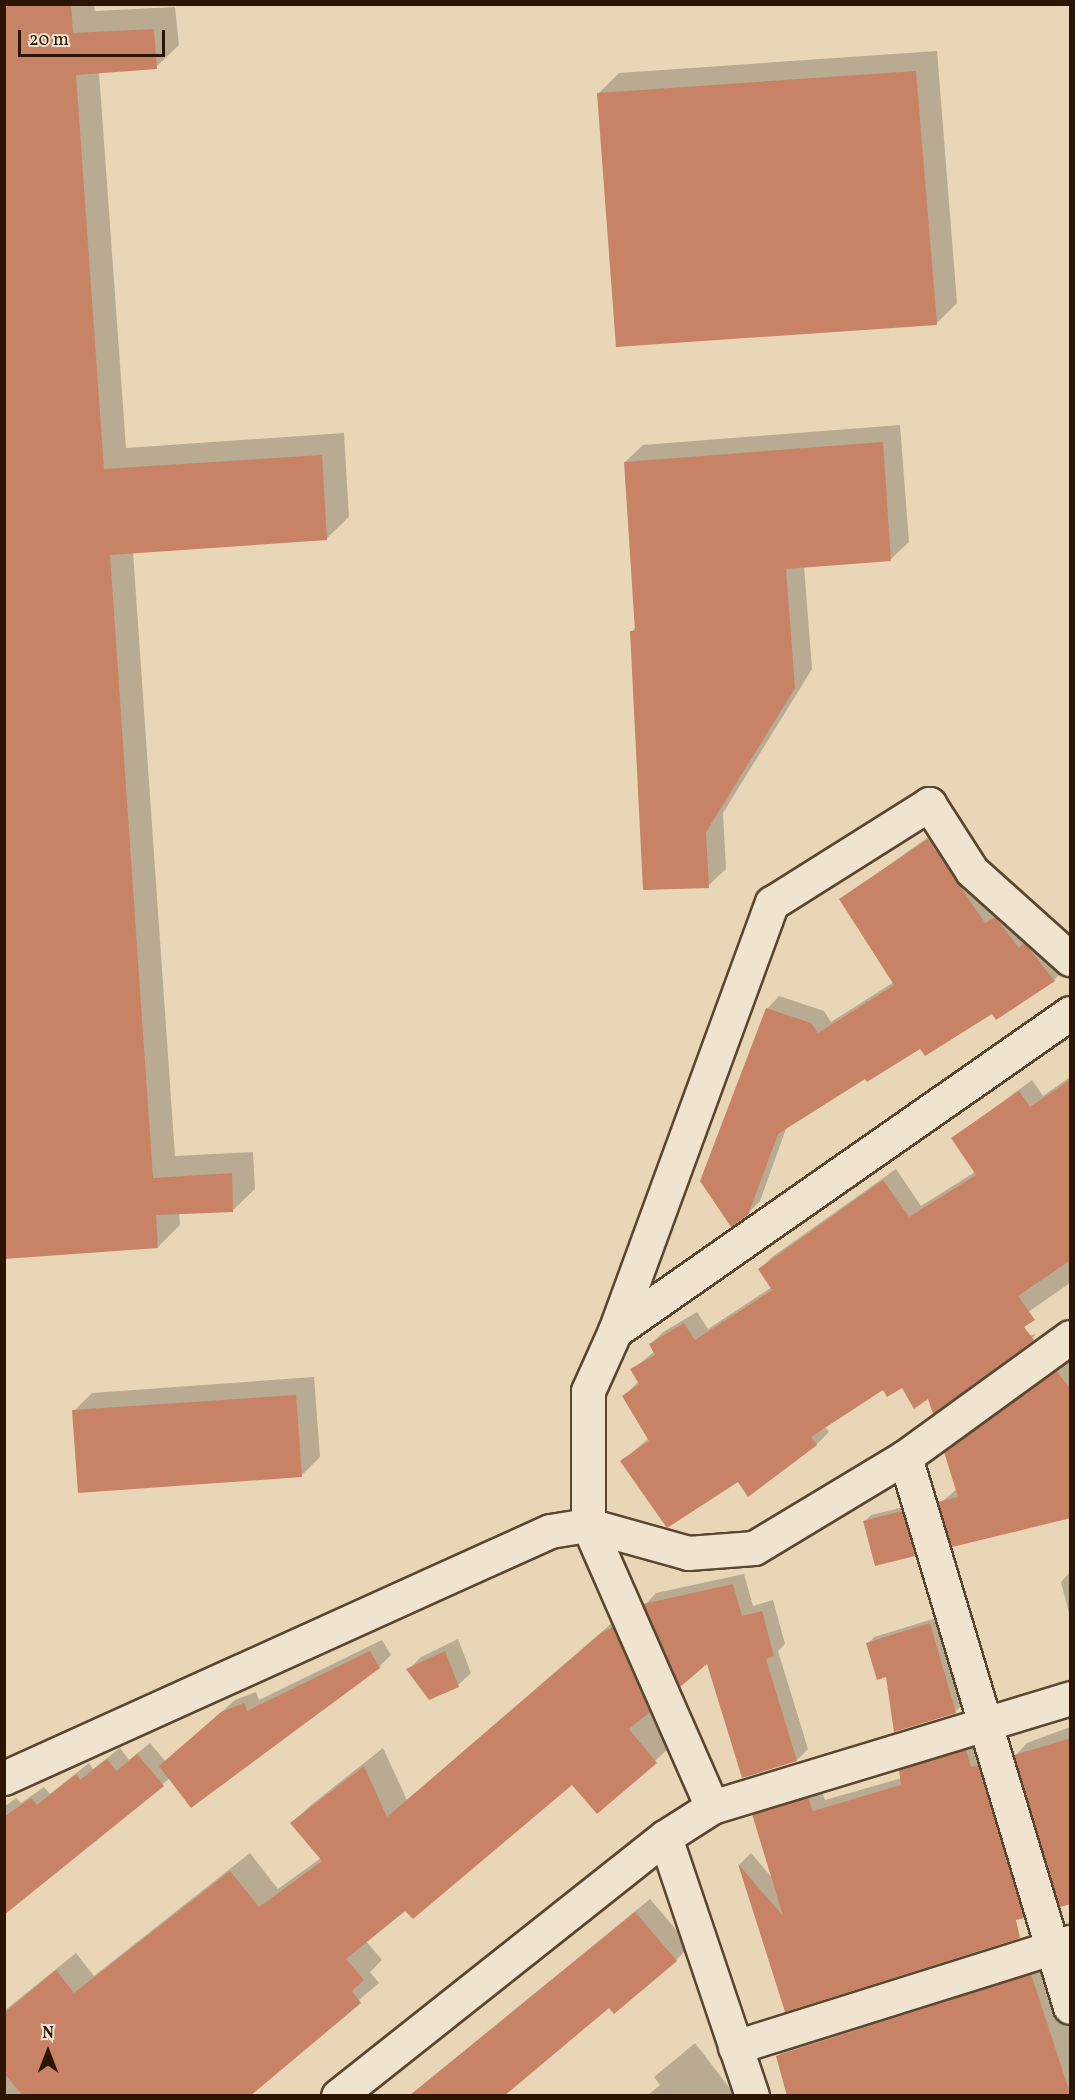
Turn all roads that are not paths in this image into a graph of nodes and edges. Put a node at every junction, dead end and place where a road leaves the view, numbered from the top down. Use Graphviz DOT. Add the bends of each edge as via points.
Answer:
graph roads {
  1 [pos="1071,959"];
  2 [pos="1071,1013"];
  3 [pos="615,1331"];
  4 [pos="1071,1337"];
  5 [pos="905,1457"];
  6 [pos="588,1525"];
  7 [pos="1071,1698"];
  8 [pos="983,1723"];
  9 [pos="4,1778"];
  10 [pos="712,1807"];
  11 [pos="665,1837"];
  12 [pos="1061,1945"];
  13 [pos="1071,2007"];
  14 [pos="735,2047"];
  15 [pos="338,2096"];
  16 [pos="752,2096"];
  1 -- 3 [label="street" via="972,871 929,804 772,903"];
  2 -- 3 [label="street"];
  3 -- 6 [label="street" via="588,1392"];
  4 -- 5 [label="street"];
  5 -- 6 [label="street" via="754,1548 688,1552"];
  5 -- 8 [label="street"];
  6 -- 9 [label="street" via="550,1531"];
  6 -- 10 [label="street"];
  7 -- 8 [label="street"];
  8 -- 10 [label="street"];
  8 -- 12 [label="street"];
  10 -- 11 [label="street"];
  11 -- 14 [label="street"];
  11 -- 15 [label="street"];
  12 -- 13 [label="street"];
  12 -- 14 [label="street"];
  14 -- 16 [label="street"];
}
